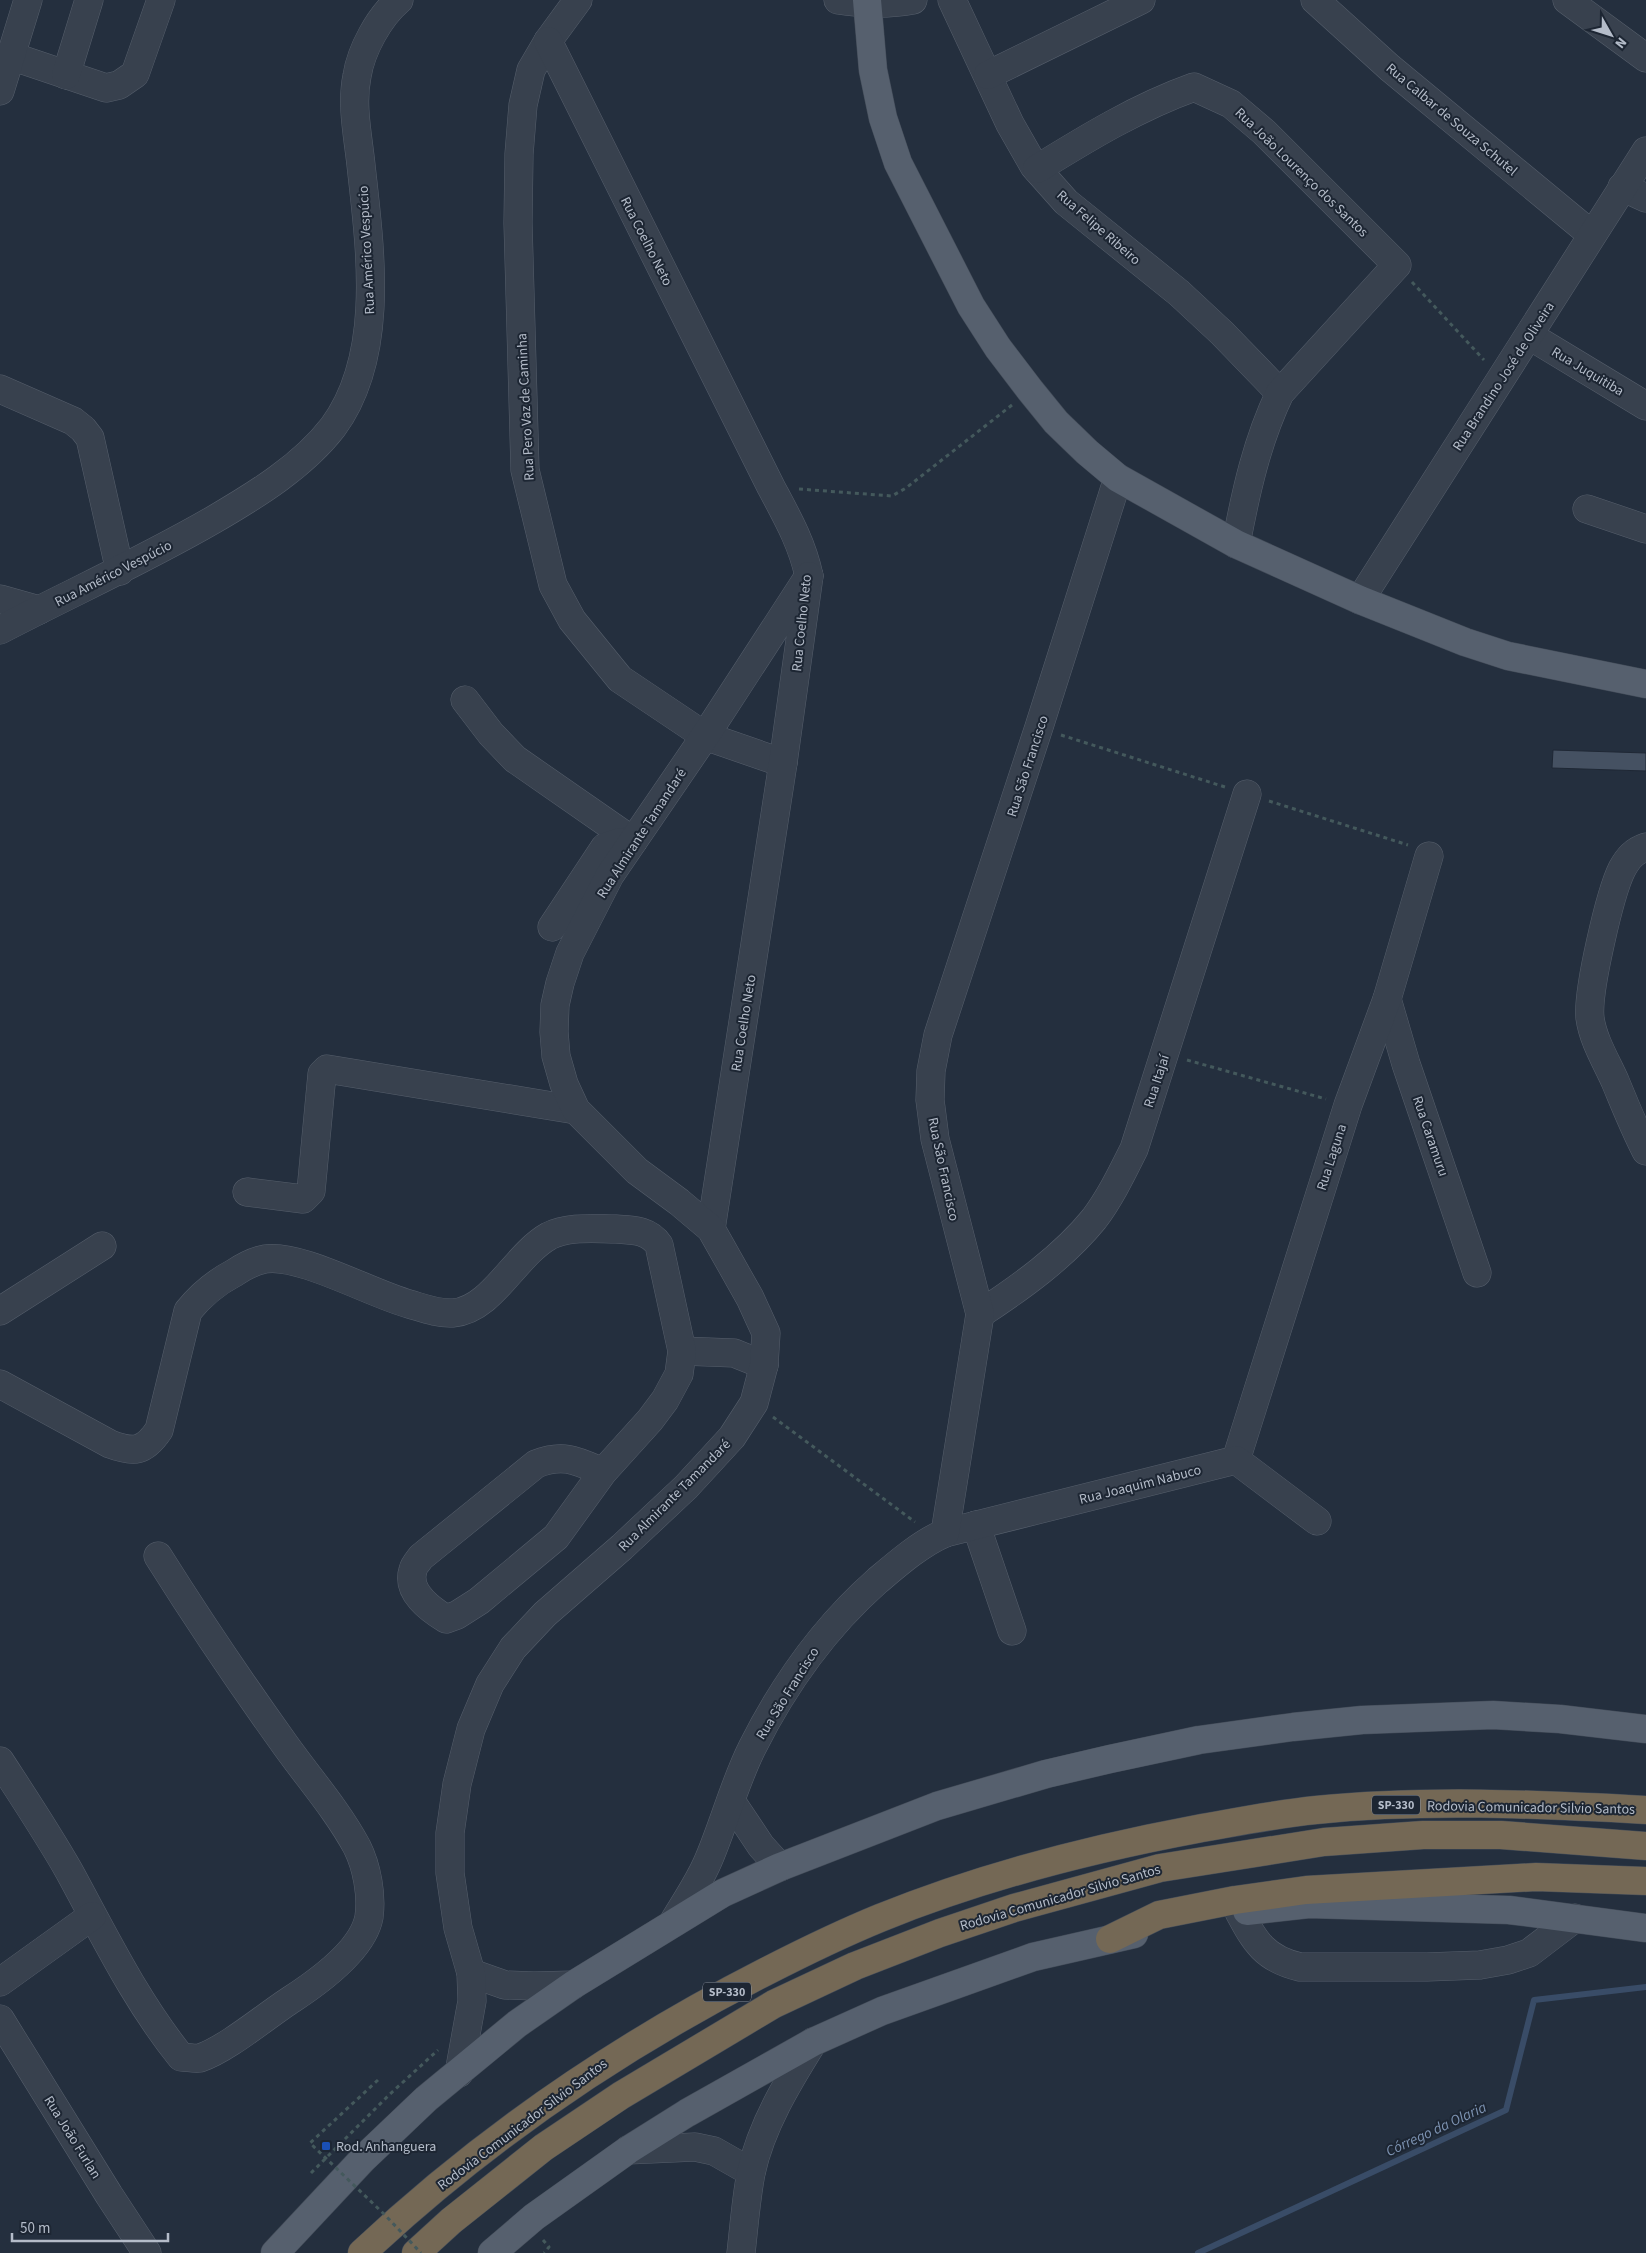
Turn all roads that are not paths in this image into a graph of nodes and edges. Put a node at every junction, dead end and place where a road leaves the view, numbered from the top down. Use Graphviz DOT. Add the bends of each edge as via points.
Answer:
graph roads {
  1 [pos="28,0"];
  2 [pos="89,0"];
  3 [pos="161,0"];
  4 [pos="399,0"];
  5 [pos="578,0"];
  6 [pos="838,0"];
  7 [pos="913,0"];
  8 [pos="952,0"];
  9 [pos="1141,0"];
  10 [pos="1315,0"];
  11 [pos="1568,0"];
  12 [pos="867,2"];
  13 [pos="548,41"];
  14 [pos="11,56"];
  15 [pos="1646,58"];
  16 [pos="66,75"];
  17 [pos="988,75"];
  18 [pos="0,91"];
  19 [pos="1646,151"];
  20 [pos="1037,169"];
  21 [pos="1634,192"];
  22 [pos="1591,234"];
  23 [pos="1530,336"];
  24 [pos="0,389"];
  25 [pos="1280,393"];
  26 [pos="1646,406"];
  27 [pos="1118,478"];
  28 [pos="1587,509"];
  29 [pos="1646,529"];
  30 [pos="1236,544"];
  31 [pos="120,571"];
  32 [pos="809,576"];
  33 [pos="0,599"];
  34 [pos="1360,600"];
  35 [pos="39,610"];
  36 [pos="0,630"];
  37 [pos="1646,684"];
  38 [pos="464,700"];
  39 [pos="705,736"];
  40 [pos="783,764"];
  41 [pos="1247,794"];
  42 [pos="632,841"];
  43 [pos="1646,847"];
  44 [pos="1429,856"];
  45 [pos="552,927"];
  46 [pos="1387,999"];
  47 [pos="1365,1059"];
  48 [pos="1406,1064"];
  49 [pos="576,1110"];
  50 [pos="1646,1151"];
  51 [pos="247,1192"];
  52 [pos="712,1229"];
  53 [pos="102,1246"];
  54 [pos="1477,1274"];
  55 [pos="0,1310"];
  56 [pos="980,1314"];
  57 [pos="682,1351"];
  58 [pos="764,1365"];
  59 [pos="0,1384"];
  60 [pos="1236,1460"];
  61 [pos="603,1472"];
  62 [pos="1317,1521"];
  63 [pos="976,1525"];
  64 [pos="940,1535"];
  65 [pos="158,1556"];
  66 [pos="1012,1631"];
  67 [pos="1646,1729"];
  68 [pos="0,1762"];
  69 [pos="731,1801"];
  70 [pos="1646,1810"];
  71 [pos="1646,1846"];
  72 [pos="780,1867"];
  73 [pos="1646,1881"];
  74 [pos="1239,1912"];
  75 [pos="92,1916"];
  76 [pos="1575,1918"];
  77 [pos="674,1921"];
  78 [pos="1646,1928"];
  79 [pos="1110,1939"];
  80 [pos="471,1973"];
  81 [pos="0,1982"];
  82 [pos="573,1984"];
  83 [pos="0,2019"];
  84 [pos="813,2042"];
  85 [pos="459,2073"];
  86 [pos="628,2150"];
  87 [pos="751,2172"];
  88 [pos="147,2253"];
  89 [pos="275,2253"];
  90 [pos="362,2253"];
  91 [pos="416,2253"];
  92 [pos="492,2253"];
  93 [pos="740,2253"];
  1 -- 14 [label="street"];
  2 -- 16 [label="street"];
  3 -- 16 [label="street" via="135,74 119,85 106,88"];
  4 -- 31 [label="street, Rua Américo Vespúcio" via="389,8 368,42 357,76 356,114 371,314 354,390 332,427 297,463 245,501"];
  5 -- 13 [label="street, Rua Pero Vaz de Caminha"];
  6 -- 12 [label="street"];
  7 -- 12 [label="street"];
  8 -- 17 [label="street, Rua Felipe Ribeiro"];
  9 -- 17 [label="street"];
  10 -- 22 [label="street, Rua Calbar de Souza Schutel" via="1390,68"];
  11 -- 15 [label="street"];
  12 -- 27 [label="main road" via="875,80 898,163 971,306 998,348 1056,422"];
  13 -- 32 [label="street, Rua Coelho Neto" via="797,534"];
  13 -- 39 [label="street, Rua Pero Vaz de Caminha" via="531,70 523,105 519,154 525,470 538,530 552,585 592,647 620,679"];
  14 -- 16 [label="street"];
  14 -- 18 [label="street"];
  17 -- 20 [label="street, Rua Felipe Ribeiro" via="1010,124"];
  19 -- 21 [label="street, Rua Brandino José de Oliveira"];
  20 -- 25 [label="street, Rua Felipe Ribeiro" via="1066,202 1215,326"];
  20 -- 25 [label="street, Rua João Lourenço dos Santos" via="1098,132 1164,98 1194,87 1232,104 1264,132 1397,265"];
  21 -- 22 [label="street, Rua Brandino José de Oliveira"];
  22 -- 23 [label="street, Rua Brandino José de Oliveira"];
  23 -- 26 [label="street, Rua Juquitiba"];
  23 -- 34 [label="street, Rua Brandino José de Oliveira"];
  24 -- 31 [label="street" via="61,415 83,429 90,438"];
  25 -- 30 [label="street" via="1256,452"];
  27 -- 30 [label="main road"];
  27 -- 56 [label="street, Rua São Francisco" via="938,1034 931,1071 930,1100 935,1139"];
  28 -- 29 [label="street"];
  30 -- 34 [label="main road"];
  31 -- 35 [label="street, Rua Américo Vespúcio"];
  32 -- 39 [label="street, Rua Almirante Tamandaré"];
  32 -- 40 [label="street, Rua Coelho Neto"];
  33 -- 35 [label="street"];
  34 -- 37 [label="main road" via="1508,656"];
  35 -- 36 [label="street, Rua Américo Vespúcio"];
  38 -- 42 [label="street" via="515,759"];
  39 -- 40 [label="street, Rua Pero Vaz de Caminha"];
  39 -- 42 [label="street, Rua Almirante Tamandaré"];
  40 -- 52 [label="street, Rua Coelho Neto"];
  41 -- 56 [label="street, Rua Itajaí" via="1134,1149 1114,1189 1093,1219 1064,1250 1020,1287"];
  42 -- 45 [label="street" via="605,847"];
  42 -- 49 [label="street, Rua Almirante Tamandaré" via="610,875 570,953 555,1005 556,1056"];
  43 -- 50 [label="street" via="1629,858 1615,889 1591,990 1590,1017"];
  44 -- 46 [label="street, Rua Laguna"];
  46 -- 47 [label="street, Rua Laguna"];
  46 -- 48 [label="street, Rua Caramuru"];
  47 -- 48 [label="street"];
  47 -- 60 [label="street, Rua Laguna"];
  48 -- 54 [label="street, Rua Caramuru"];
  49 -- 51 [label="street" via="327,1069 322,1074 311,1191 303,1199"];
  49 -- 52 [label="street, Rua Almirante Tamandaré" via="637,1171"];
  52 -- 58 [label="street, Rua Almirante Tamandaré" via="766,1333"];
  53 -- 55 [label="street"];
  56 -- 64 [label="street, Rua São Francisco"];
  57 -- 58 [label="street" via="734,1353"];
  57 -- 59 [label="street" via="659,1245 654,1238 644,1232 566,1230 534,1246 484,1300 471,1309 453,1313 399,1302 283,1259 265,1259 245,1266 220,1280 188,1311 159,1430 152,1441 140,1449 127,1450 110,1444"];
  57 -- 61 [label="street" via="679,1374 665,1400"];
  58 -- 80 [label="street, Rua Almirante Tamandaré" via="754,1403 732,1437 686,1487 544,1614 513,1648 490,1684 471,1729 457,1784 450,1833 450,1873 458,1928"];
  60 -- 62 [label="street"];
  60 -- 63 [label="street, Rua Joaquim Nabuco"];
  61 -- 61 [label="street" via="565,1458 552,1458 536,1464 422,1557 413,1569 415,1592 446,1619 457,1615 556,1537"];
  63 -- 64 [label="street, Rua Joaquim Nabuco"];
  63 -- 66 [label="street"];
  64 -- 69 [label="street, Rua São Francisco" via="888,1571 854,1601 820,1640 752,1748"];
  65 -- 75 [label="street" via="195,1615 331,1806 357,1848 366,1871 369,1918 360,1938 341,1961 310,1987 218,2049 198,2058 181,2057 165,2036"];
  67 -- 72 [label="main road" via="1493,1715 1426,1716 1303,1726 1199,1740 1046,1774 937,1806"];
  68 -- 75 [label="street" via="64,1864"];
  69 -- 72 [label="street" via="761,1846"];
  69 -- 77 [label="street, Rua São Francisco" via="708,1863"];
  70 -- 90 [label="highway, Rodovia Comunicador Silvio Santos / SP-330" via="1541,1804 1418,1804 1315,1810 1148,1838 990,1880 879,1918 706,2002 610,2059 465,2164"];
  71 -- 91 [label="highway, Rodovia Comunicador Silvio Santos / SP-330" via="1491,1835 1423,1835 1324,1842 1160,1868 1014,1908 855,1966 774,2004 620,2096 544,2148 451,2221"];
  72 -- 77 [label="main road" via="723,1893"];
  73 -- 79 [label="highway" via="1536,1877 1306,1890 1159,1915"];
  74 -- 76 [label="main road" via="1309,1904 1509,1910"];
  74 -- 76 [label="street" via="1253,1938 1267,1954 1300,1967 1480,1965 1529,1953"];
  74 -- 79 [label="main road"];
  75 -- 81 [label="street"];
  76 -- 78 [label="main road"];
  77 -- 82 [label="main road"];
  79 -- 84 [label="main road" via="1033,1957 882,2011"];
  80 -- 82 [label="street" via="505,1985"];
  80 -- 85 [label="street, Rua Almirante Tamandaré" via="472,2001"];
  82 -- 85 [label="main road" via="517,2024"];
  83 -- 88 [label="street, Rua João Furlan"];
  84 -- 86 [label="main road"];
  84 -- 87 [label="street" via="777,2105"];
  85 -- 89 [label="main road" via="426,2099 363,2159"];
  86 -- 87 [label="street" via="695,2147 714,2151"];
  86 -- 92 [label="main road" via="534,2217"];
  87 -- 93 [label="street"];
}
